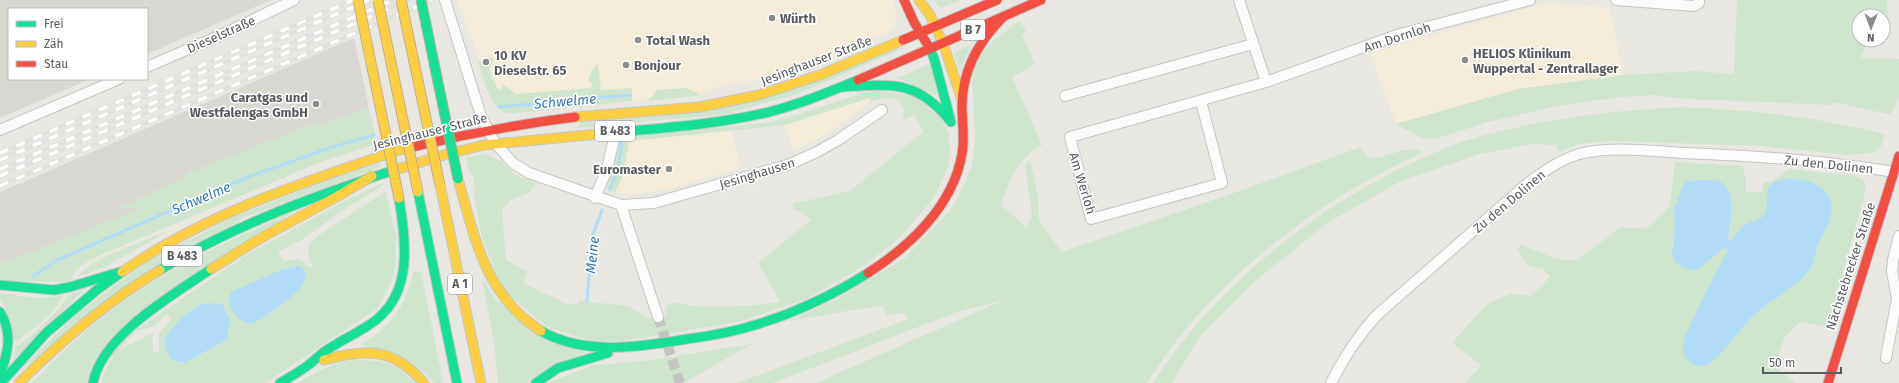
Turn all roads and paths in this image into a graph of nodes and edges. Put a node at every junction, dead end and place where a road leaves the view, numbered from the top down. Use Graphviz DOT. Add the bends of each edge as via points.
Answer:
graph roads {
  1 [pos="294,0"];
  2 [pos="358,0"];
  3 [pos="378,0"];
  4 [pos="401,0"];
  5 [pos="421,0"];
  6 [pos="445,0"];
  7 [pos="904,0"];
  8 [pos="920,0"];
  9 [pos="997,0"];
  10 [pos="1042,0"];
  11 [pos="1239,0"];
  12 [pos="1530,0"];
  13 [pos="1616,0"];
  14 [pos="1699,0"];
  15 [pos="1003,16"];
  16 [pos="936,26"];
  17 [pos="920,33"];
  18 [pos="943,43"];
  19 [pos="1253,44"];
  20 [pos="930,49"];
  21 [pos="148,67"];
  22 [pos="117,80"];
  23 [pos="1266,82"];
  24 [pos="843,87"];
  25 [pos="1065,96"];
  26 [pos="962,99"];
  27 [pos="1201,101"];
  28 [pos="882,110"];
  29 [pos="951,122"];
  30 [pos="0,130"];
  31 [pos="488,130"];
  32 [pos="619,131"];
  33 [pos="495,143"];
  34 [pos="963,152"];
  35 [pos="1899,156"];
  36 [pos="1894,172"];
  37 [pos="372,176"];
  38 [pos="595,198"];
  39 [pos="621,205"];
  40 [pos="1899,236"];
  41 [pos="123,271"];
  42 [pos="0,285"];
  43 [pos="0,312"];
  44 [pos="658,318"];
  45 [pos="645,345"];
  46 [pos="1886,358"];
  47 [pos="310,364"];
  48 [pos="0,375"];
  49 [pos="1,383"];
  50 [pos="19,383"];
  51 [pos="93,383"];
  52 [pos="280,383"];
  53 [pos="424,383"];
  54 [pos="457,383"];
  55 [pos="481,383"];
  56 [pos="536,383"];
  57 [pos="1331,383"];
  58 [pos="1828,383"];
  1 -- 21 [label="street, Dieselstraße"];
  2 -- 47 [label="main road, bridge" via="399,198 404,269 397,295 383,315 328,349"];
  3 -- 54 [label="main road, A 1, bridge"];
  4 -- 55 [label="main road, A 1, bridge"];
  5 -- 45 [label="main road, bridge" via="458,179 486,271 500,295 519,316 548,336 577,345"];
  6 -- 31 [label="street" via="481,116"];
  7 -- 17 [label="main road"];
  8 -- 16 [label="main road"];
  9 -- 16 [label="main road, Jesinghauser Straße / B 7"];
  10 -- 15 [label="main road, Jesinghauser Straße / B 7"];
  11 -- 19 [label="street"];
  12 -- 23 [label="street, Am Dornloh" via="1400,34"];
  13 -- 14 [label="street" via="1694,6"];
  15 -- 18 [label="main road, Jesinghauser Straße / B 7"];
  15 -- 26 [label="main road" via="982,39 971,58"];
  16 -- 17 [label="main road, Jesinghauser Straße / B 7"];
  16 -- 18 [label="main road"];
  17 -- 20 [label="main road"];
  17 -- 31 [label="main road, Jesinghauser Straße / B 483" via="820,75 759,95 700,107 571,118"];
  18 -- 20 [label="main road, Jesinghauser Straße / B 7"];
  18 -- 26 [label="main road"];
  19 -- 23 [label="street"];
  19 -- 25 [label="street"];
  20 -- 24 [label="main road, Jesinghauser Straße / B 483"];
  20 -- 29 [label="main road"];
  22 -- 30 [label="street"];
  23 -- 27 [label="street, Am Werloh"];
  24 -- 29 [label="main road" via="888,84 913,89 943,110"];
  24 -- 32 [label="main road, Jesinghauser Straße / B 483" via="796,104 735,119"];
  26 -- 34 [label="main road"];
  27 -- 27 [label="street, Am Werloh" via="1222,183 1091,219 1070,137"];
  28 -- 39 [label="street, Jesinghausen" via="838,140 790,164 654,203"];
  29 -- 34 [label="main road"];
  31 -- 33 [label="street"];
  31 -- 41 [label="main road, Jesinghauser Straße / B 483" via="437,140 296,185 223,214 152,251"];
  32 -- 33 [label="main road, Jesinghauser Straße / B 483"];
  32 -- 38 [label="street" via="614,139 607,169"];
  33 -- 37 [label="main road, Jesinghauser Straße / B 483" via="430,158"];
  33 -- 38 [label="street, Jesinghausen" via="513,163 529,173"];
  34 -- 45 [label="main road" via="950,191 936,212 895,254 845,286 755,326"];
  35 -- 36 [label="main road, Nächstebrecker Straße"];
  36 -- 57 [label="street, Zu den Dolinen" via="1781,158 1644,151 1600,151 1567,159 1528,183 1378,314 1361,332"];
  36 -- 58 [label="main road, Nächstebrecker Straße"];
  37 -- 50 [label="main road, Jesinghauser Straße / B 483" via="249,223 166,265 103,308"];
  37 -- 51 [label="main road" via="350,191 279,227 213,266 128,329 104,356"];
  38 -- 39 [label="street, Jesinghausen"];
  39 -- 44 [label="street"];
  40 -- 46 [label="street" via="1892,271 1896,300"];
  41 -- 42 [label="main road" via="54,290"];
  41 -- 49 [label="main road, Jesinghauser Straße / B 483" via="46,333"];
  43 -- 48 [label="main road" via="9,335 7,356"];
  45 -- 56 [label="main road" via="577,361 552,371"];
  47 -- 52 [label="main road"];
  47 -- 53 [label="main road" via="344,353 378,353 394,357 405,364"];
}
